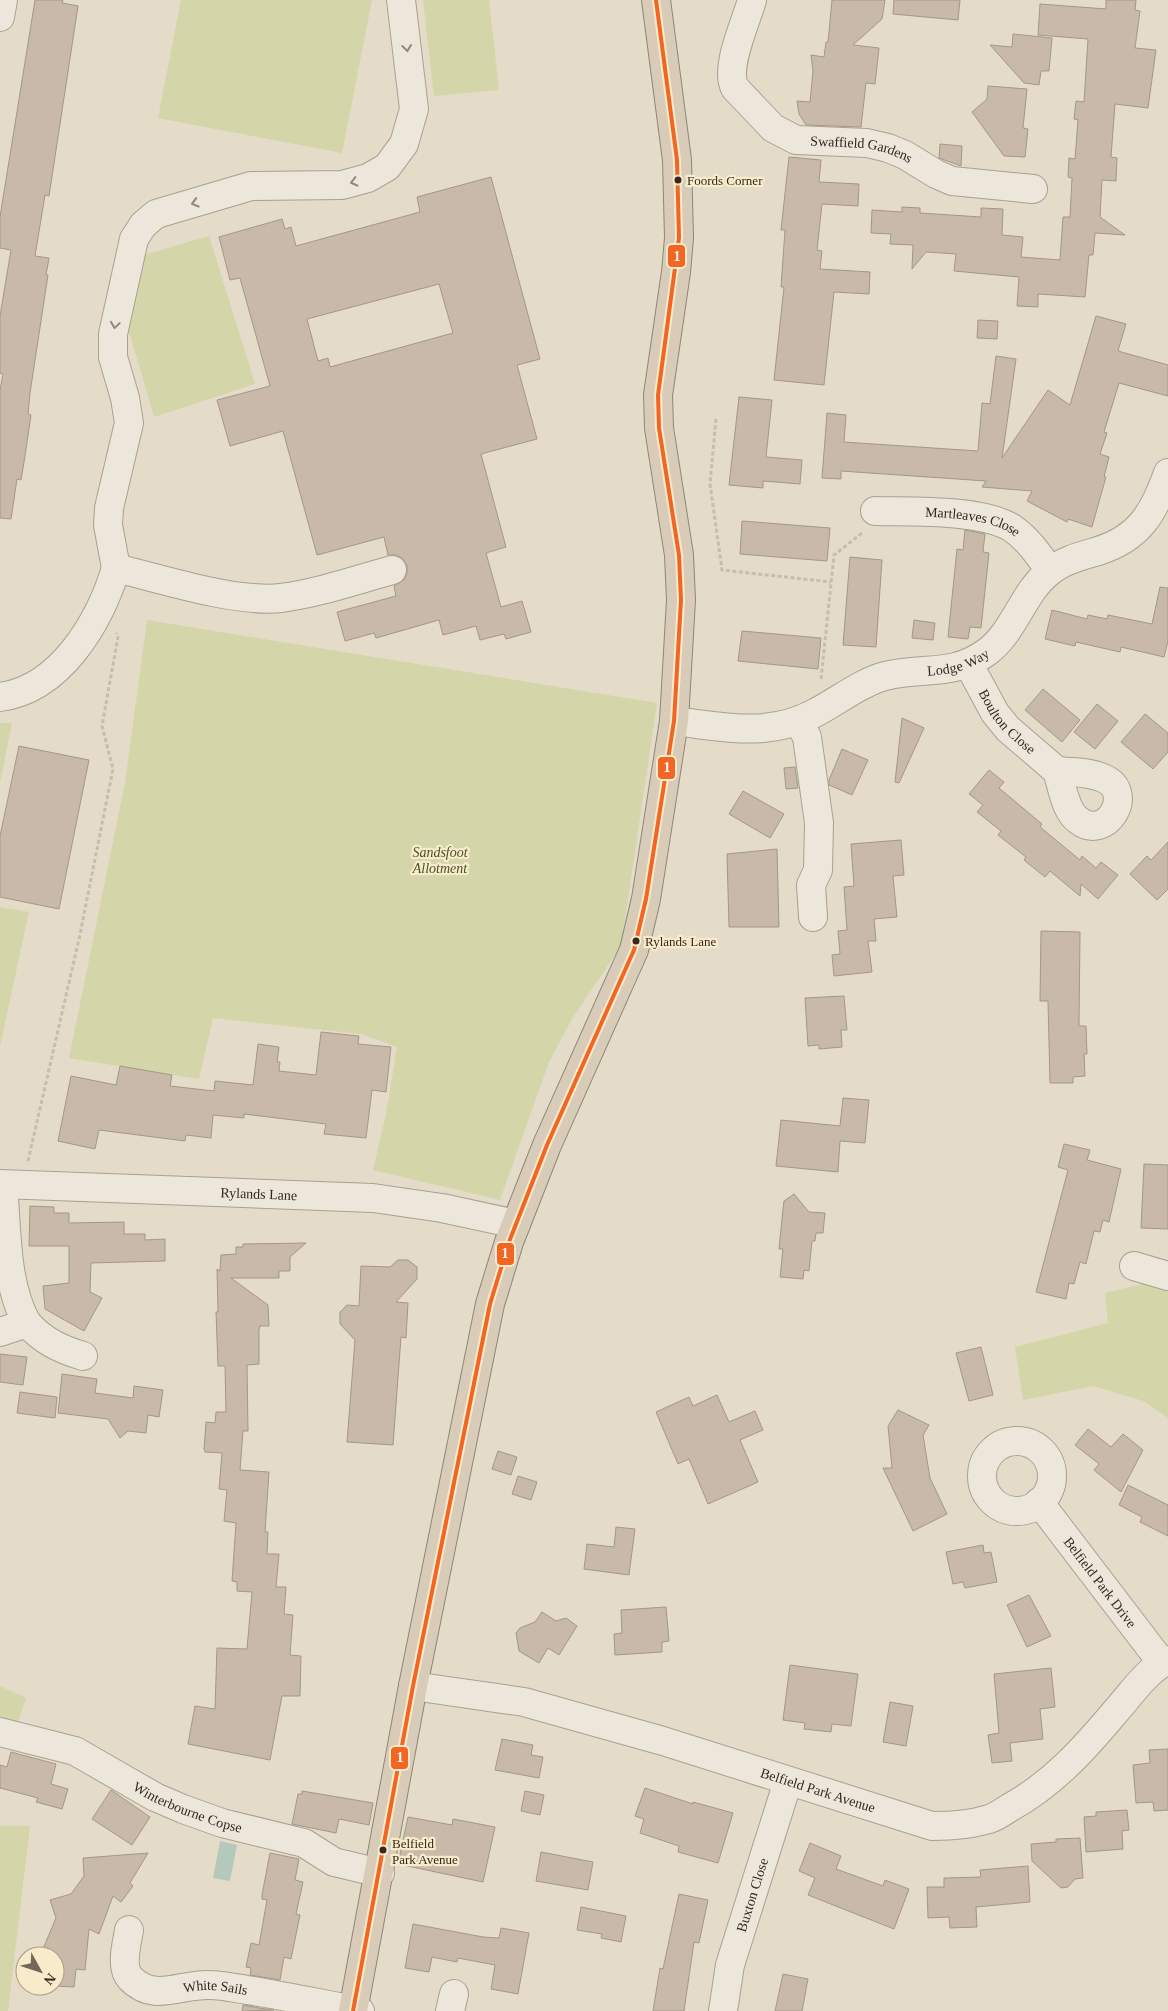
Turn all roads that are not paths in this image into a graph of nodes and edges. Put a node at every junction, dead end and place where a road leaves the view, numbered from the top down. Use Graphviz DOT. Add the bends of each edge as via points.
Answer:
graph roads {
  1 [pos="3,0"];
  2 [pos="401,0"];
  3 [pos="656,0"];
  4 [pos="752,0"];
  5 [pos="0,16"];
  6 [pos="1033,189"];
  7 [pos="1168,473"];
  8 [pos="875,511"];
  9 [pos="116,568"];
  10 [pos="392,570"];
  11 [pos="1050,571"];
  12 [pos="968,663"];
  13 [pos="0,697"];
  14 [pos="798,720"];
  15 [pos="674,721"];
  16 [pos="1057,771"];
  17 [pos="813,917"];
  18 [pos="8,1185"];
  19 [pos="516,1224"];
  20 [pos="1134,1266"];
  21 [pos="1168,1276"];
  22 [pos="26,1324"];
  23 [pos="0,1332"];
  24 [pos="83,1356"];
  25 [pos="1039,1502"];
  26 [pos="1165,1662"];
  27 [pos="413,1686"];
  28 [pos="0,1732"];
  29 [pos="788,1781"];
  30 [pos="380,1873"];
  31 [pos="129,1930"];
  32 [pos="356,2011"];
  33 [pos="723,2011"];
  1 -- 5 [label="street"];
  2 -- 9 [label="street, one-way" via="414,109 404,144 387,167 368,178 342,185 251,186 156,214 134,239 113,334 113,357 129,423 109,508 108,525"];
  3 -- 15 [label="highway" via="678,160 676,272 658,395 659,428 679,554 681,600"];
  4 -- 6 [label="street, Swaffield Gardens" via="730,80 773,128 796,140 867,143 888,148 952,181"];
  7 -- 11 [label="street, Lodge Way" via="1157,503 1132,534 1106,548 1067,560"];
  8 -- 11 [label="street, Martleaves Close" via="995,520 1022,536"];
  9 -- 10 [label="street" via="209,590 248,597 279,598"];
  9 -- 13 [label="street" via="96,618 63,663 33,685"];
  11 -- 12 [label="street, Lodge Way" via="1028,595 1002,637"];
  12 -- 14 [label="street, Lodge Way" via="948,670 896,673 876,679"];
  12 -- 16 [label="street, Boulton Close" via="995,713 1008,729"];
  14 -- 15 [label="street, Lodge Way" via="766,729"];
  14 -- 17 [label="street" via="807,738 818,823 818,870 811,885"];
  15 -- 19 [label="highway" via="646,899 634,950 547,1145"];
  18 -- 19 [label="street, Rylands Lane" via="373,1198 442,1208"];
  18 -- 22 [label="street" via="13,1285 16,1302"];
  19 -- 27 [label="highway" via="496,1281 478,1359"];
  20 -- 21 [label="street"];
  22 -- 23 [label="street"];
  22 -- 24 [label="street" via="46,1342"];
  25 -- 26 [label="street, Belfield Park Drive"];
  26 -- 29 [label="street, Belfield Park Avenue" via="1136,1687 1087,1746 1056,1776 1026,1799 991,1818 960,1826 932,1826"];
  27 -- 29 [label="street, Belfield Park Avenue" via="524,1702 664,1741"];
  27 -- 30 [label="highway"];
  28 -- 30 [label="street, Winterbourne Copse" via="75,1751 155,1797 183,1809 222,1823 304,1843 334,1862"];
  29 -- 33 [label="street, Buxton Close" via="730,1965"];
  30 -- 32 [label="highway"];
  31 -- 32 [label="street, White Sails" via="125,1967 128,1975 154,1992 210,1985 294,1997"];
}
